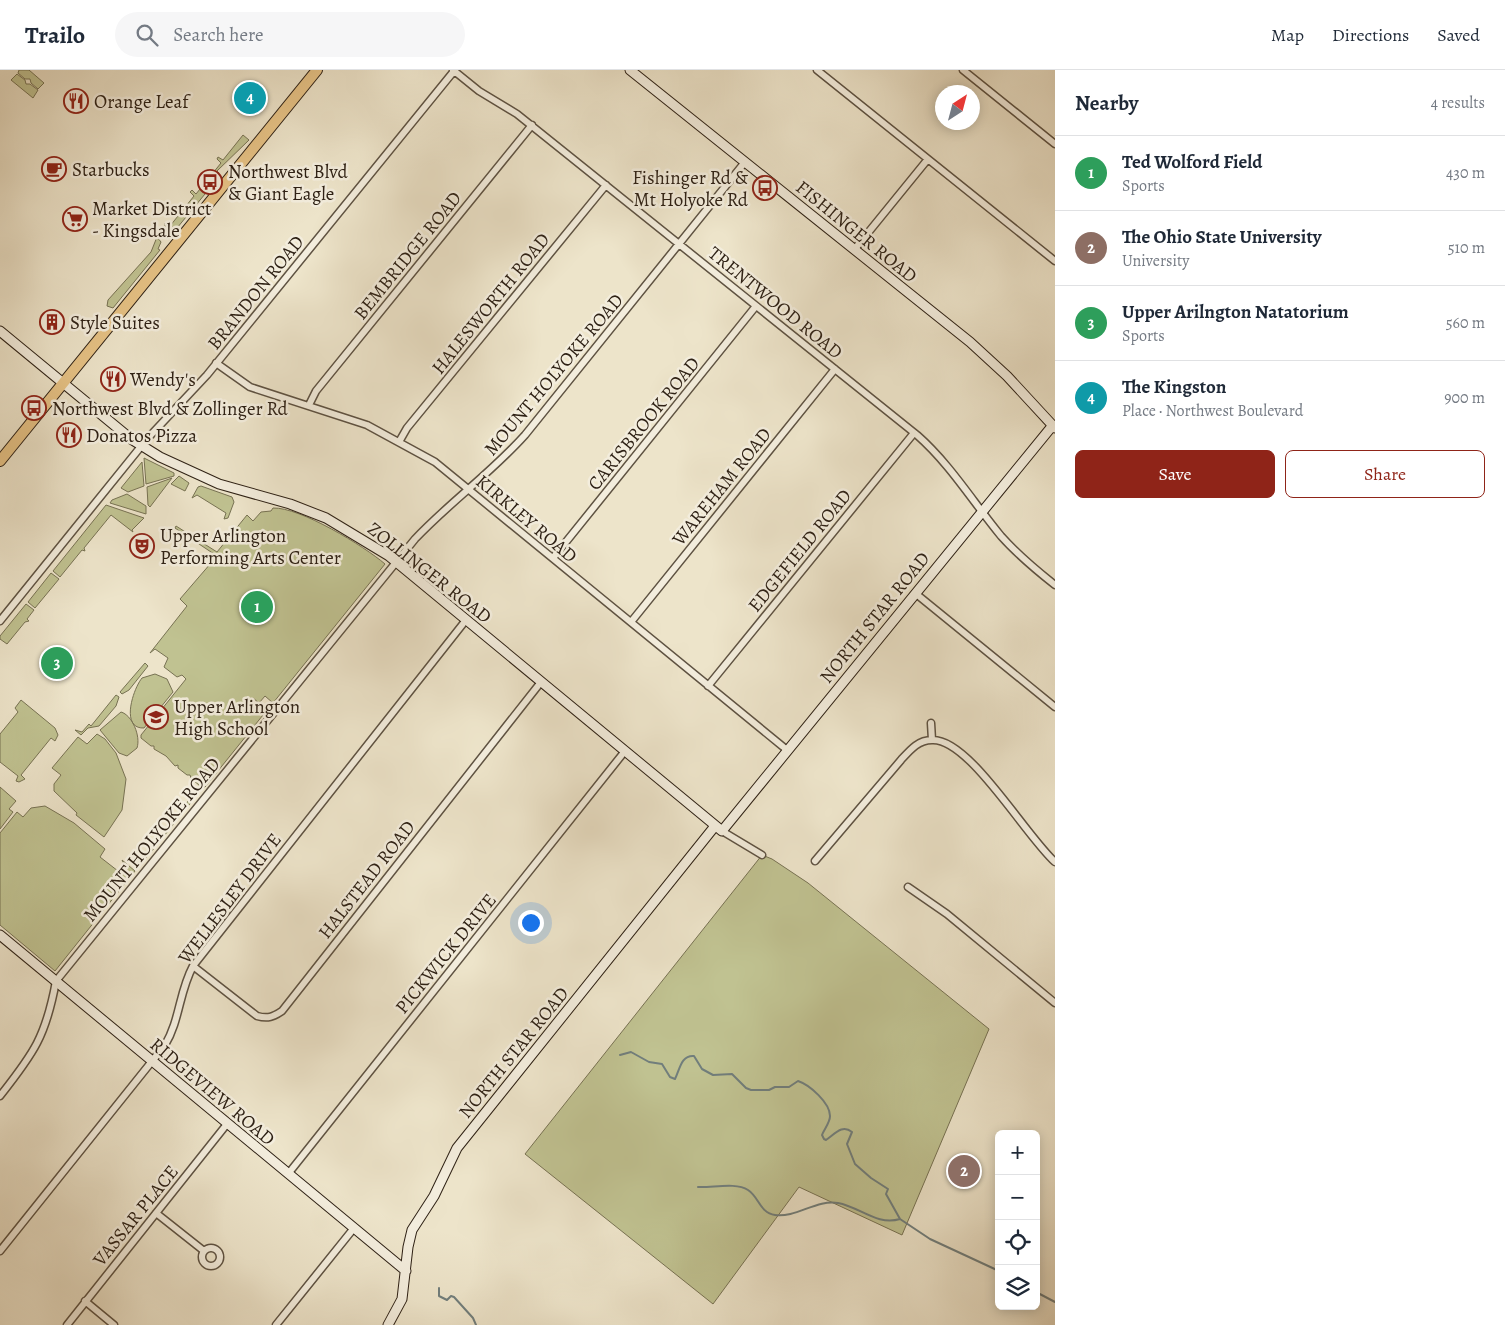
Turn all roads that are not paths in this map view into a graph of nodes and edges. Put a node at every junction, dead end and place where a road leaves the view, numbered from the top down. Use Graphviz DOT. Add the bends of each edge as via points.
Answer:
graph roads {
  1 [pos="317,70"];
  2 [pos="630,70"];
  3 [pos="817,70"];
  4 [pos="963,70"];
  5 [pos="454,71"];
  6 [pos="532,125"];
  7 [pos="1055,144"];
  8 [pos="928,159"];
  9 [pos="745,162"];
  10 [pos="606,185"];
  11 [pos="680,244"];
  12 [pos="854,250"];
  13 [pos="1055,261"];
  14 [pos="756,306"];
  15 [pos="0,332"];
  16 [pos="216,363"];
  17 [pos="835,369"];
  18 [pos="63,384"];
  19 [pos="308,405"];
  20 [pos="1054,427"];
  21 [pos="914,433"];
  22 [pos="400,442"];
  23 [pos="142,446"];
  24 [pos="0,461"];
  25 [pos="469,489"];
  26 [pos="982,510"];
  27 [pos="553,558"];
  28 [pos="396,562"];
  29 [pos="1055,585"];
  30 [pos="915,593"];
  31 [pos="466,620"];
  32 [pos="0,621"];
  33 [pos="631,622"];
  34 [pos="541,682"];
  35 [pos="708,686"];
  36 [pos="1055,708"];
  37 [pos="931,723"];
  38 [pos="932,740"];
  39 [pos="787,750"];
  40 [pos="625,751"];
  41 [pos="719,828"];
  42 [pos="762,855"];
  43 [pos="815,861"];
  44 [pos="1055,862"];
  45 [pos="908,887"];
  46 [pos="1,938"];
  47 [pos="193,966"];
  48 [pos="56,981"];
  49 [pos="1055,1003"];
  50 [pos="152,1061"];
  51 [pos="0,1096"];
  52 [pos="227,1124"];
  53 [pos="288,1174"];
  54 [pos="156,1213"];
  55 [pos="354,1228"];
  56 [pos="0,1251"];
  57 [pos="204,1251"];
  58 [pos="406,1271"];
  59 [pos="85,1302"];
  60 [pos="67,1325"];
  61 [pos="114,1325"];
  62 [pos="276,1325"];
  63 [pos="388,1325"];
  1 -- 18 [label="main road"];
  2 -- 9 [label="street, FISHINGER ROAD"];
  3 -- 8 [label="street"];
  4 -- 7 [label="street"];
  5 -- 6 [label="street, TRENTWOOD ROAD"];
  5 -- 16 [label="street, BRANDON ROAD"];
  6 -- 10 [label="street, TRENTWOOD ROAD"];
  6 -- 19 [label="street, BEMBRIDGE ROAD"];
  8 -- 12 [label="street"];
  8 -- 13 [label="street"];
  9 -- 11 [label="street, MOUNT HOLYOKE ROAD"];
  9 -- 12 [label="street, FISHINGER ROAD"];
  10 -- 11 [label="street, TRENTWOOD ROAD"];
  10 -- 22 [label="street, HALESWORTH ROAD" via="407,428"];
  11 -- 14 [label="street, TRENTWOOD ROAD"];
  11 -- 25 [label="street, MOUNT HOLYOKE ROAD" via="525,435"];
  12 -- 20 [label="street, FISHINGER ROAD" via="983,354"];
  14 -- 17 [label="street, TRENTWOOD ROAD"];
  14 -- 27 [label="street, CARISBROOK ROAD"];
  15 -- 18 [label="street, ZOLLINGER ROAD"];
  16 -- 19 [label="street, KIRKLEY ROAD" via="250,387"];
  16 -- 23 [label="street, BRANDON ROAD"];
  17 -- 21 [label="street, TRENTWOOD ROAD"];
  17 -- 33 [label="street, WAREHAM ROAD"];
  18 -- 23 [label="street, ZOLLINGER ROAD"];
  18 -- 24 [label="main road"];
  19 -- 22 [label="street, KIRKLEY ROAD" via="367,425"];
  20 -- 26 [label="street, NORTH STAR ROAD"];
  21 -- 26 [label="street, TRENTWOOD ROAD" via="943,462"];
  21 -- 35 [label="street, EDGEFIELD ROAD"];
  22 -- 25 [label="street, KIRKLEY ROAD" via="435,462"];
  23 -- 28 [label="street, ZOLLINGER ROAD" via="188,472 326,518"];
  23 -- 32 [label="street, BRANDON ROAD"];
  25 -- 27 [label="street, KIRKLEY ROAD"];
  25 -- 28 [label="street, MOUNT HOLYOKE ROAD" via="444,509"];
  26 -- 29 [label="street, TRENTWOOD ROAD" via="1020,556"];
  26 -- 30 [label="street, NORTH STAR ROAD"];
  27 -- 33 [label="street, KIRKLEY ROAD"];
  28 -- 31 [label="street, ZOLLINGER ROAD"];
  28 -- 48 [label="street, MOUNT HOLYOKE ROAD"];
  30 -- 36 [label="street"];
  30 -- 39 [label="street, NORTH STAR ROAD"];
  31 -- 34 [label="street, ZOLLINGER ROAD"];
  31 -- 47 [label="street, WELLESLEY DRIVE"];
  33 -- 35 [label="street, KIRKLEY ROAD"];
  34 -- 40 [label="street, ZOLLINGER ROAD"];
  34 -- 47 [label="street, HALSTEAD ROAD" via="282,1011 266,1018 257,1016"];
  35 -- 39 [label="street, KIRKLEY ROAD"];
  37 -- 38 [label="street"];
  38 -- 43 [label="street" via="915,745"];
  38 -- 44 [label="street" via="949,743 970,759 1029,835"];
  39 -- 41 [label="street, NORTH STAR ROAD"];
  40 -- 41 [label="street, ZOLLINGER ROAD"];
  40 -- 53 [label="street, PICKWICK DRIVE"];
  41 -- 42 [label="street, ZOLLINGER ROAD"];
  41 -- 58 [label="street, NORTH STAR ROAD" via="457,1148 434,1196 412,1230"];
  45 -- 49 [label="street" via="947,914"];
  46 -- 48 [label="street, RIDGEVIEW ROAD"];
  47 -- 50 [label="street, WELLESLEY DRIVE" via="185,981 171,1035"];
  48 -- 50 [label="street, RIDGEVIEW ROAD"];
  48 -- 51 [label="street, MOUNT HOLYOKE ROAD" via="40,1040"];
  50 -- 52 [label="street, RIDGEVIEW ROAD"];
  50 -- 56 [label="street, WELLESLEY DRIVE"];
  52 -- 53 [label="street, RIDGEVIEW ROAD"];
  52 -- 54 [label="street, VASSAR PLACE"];
  53 -- 55 [label="street, RIDGEVIEW ROAD"];
  54 -- 57 [label="street"];
  54 -- 59 [label="street, VASSAR PLACE"];
  55 -- 58 [label="street, RIDGEVIEW ROAD"];
  55 -- 62 [label="street"];
  58 -- 63 [label="street, NORTH STAR ROAD" via="402,1299"];
  59 -- 60 [label="street, VASSAR PLACE"];
  59 -- 61 [label="street"];
}
